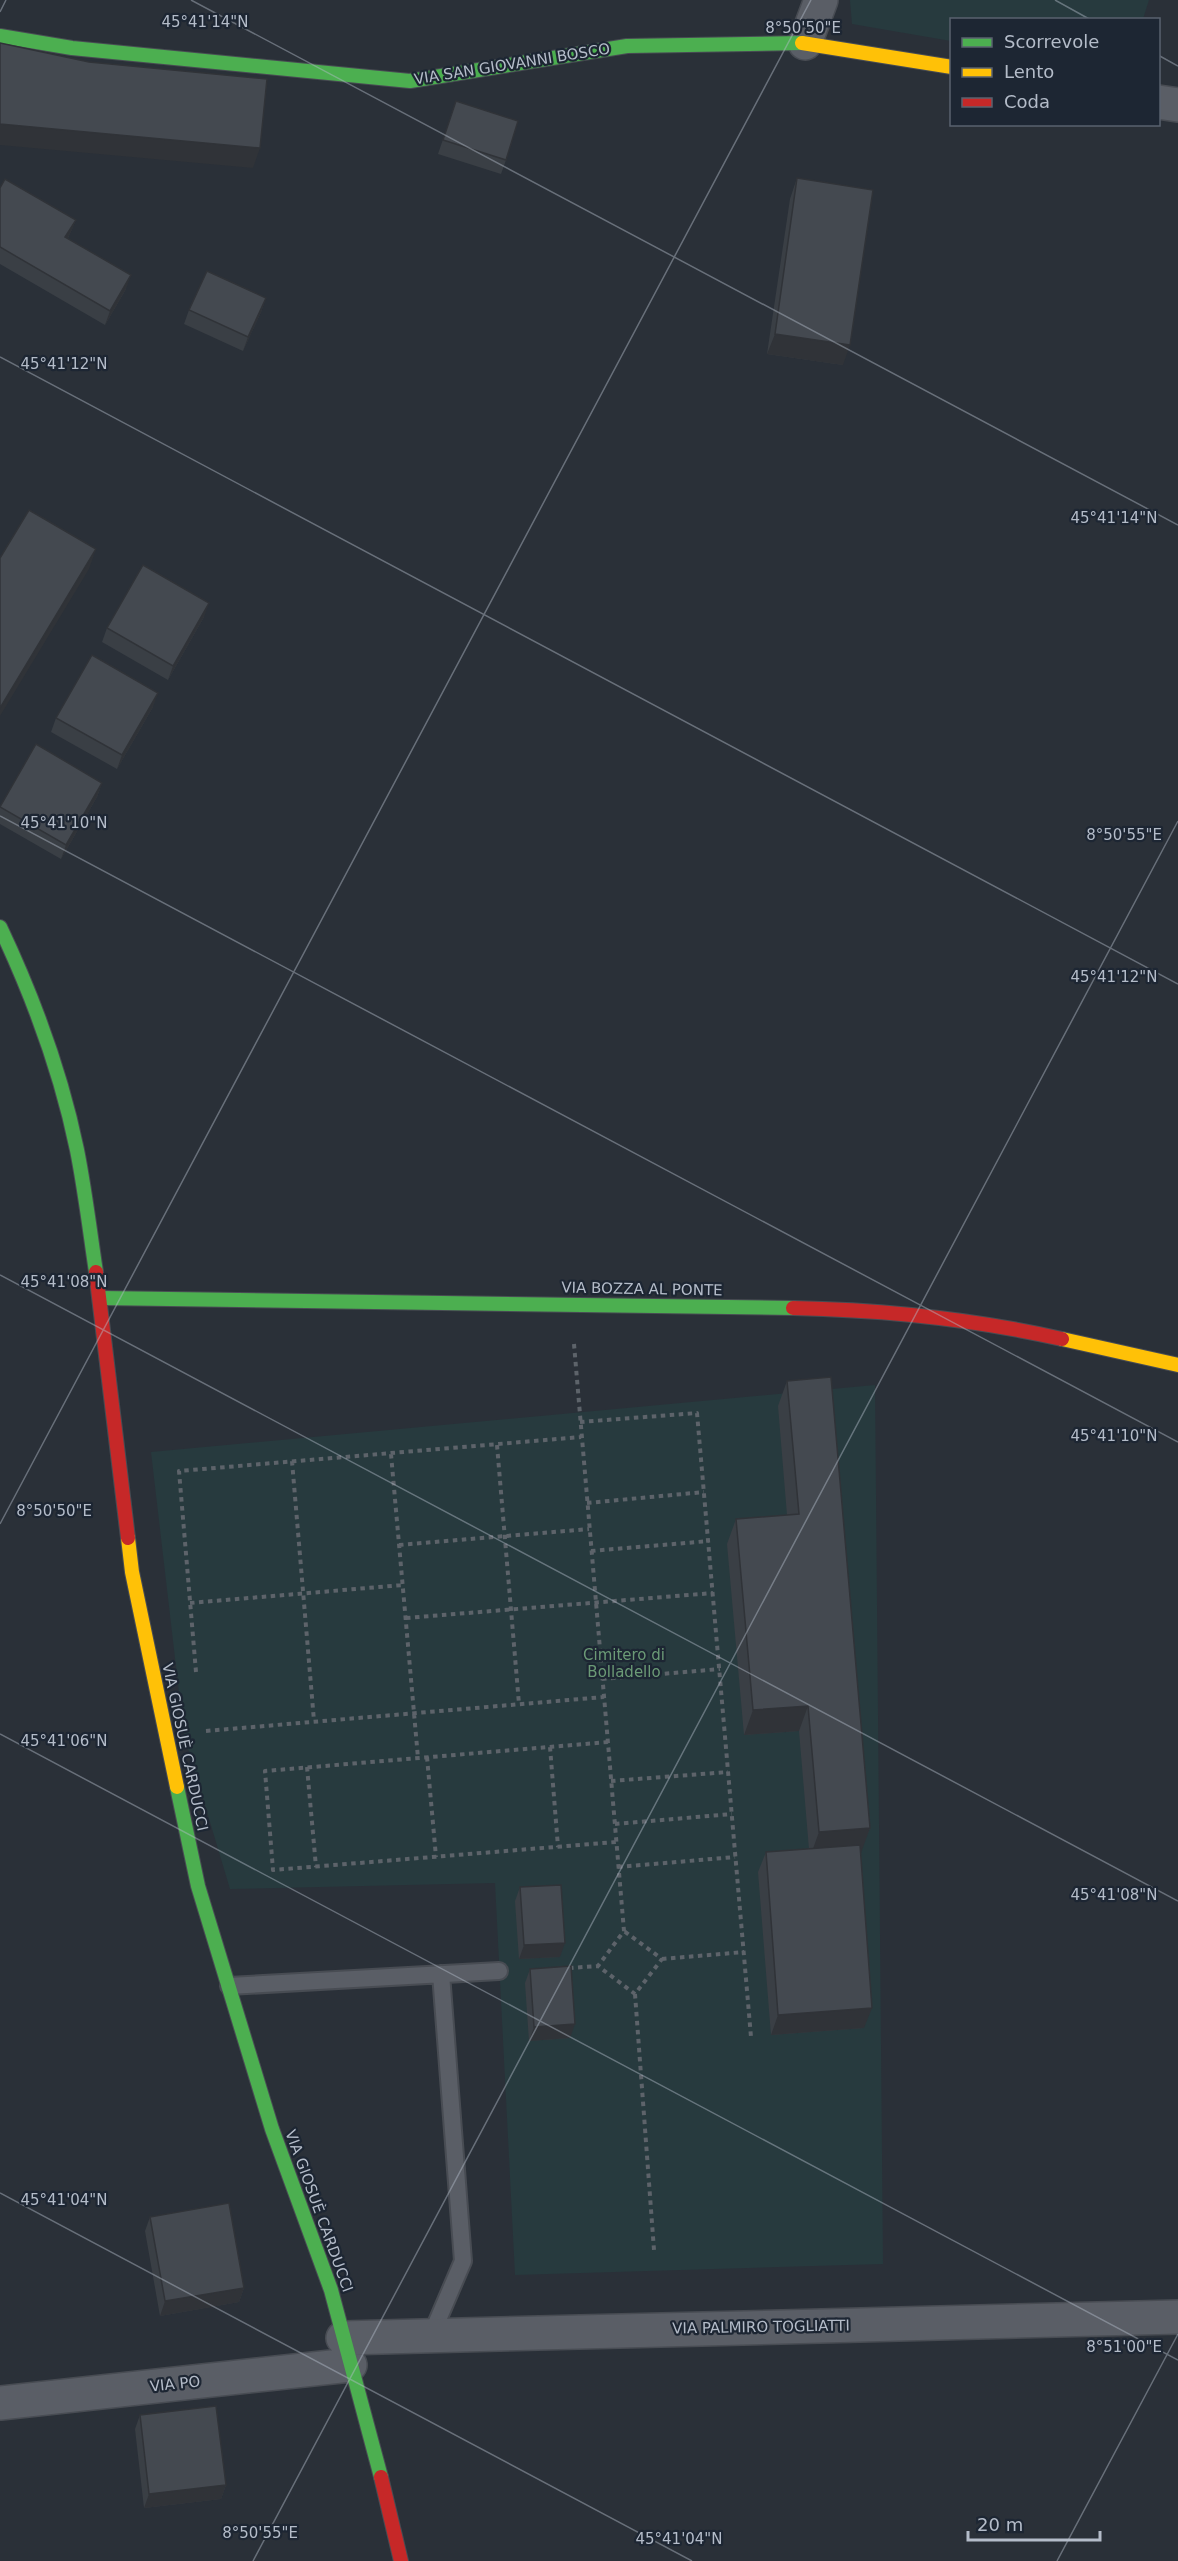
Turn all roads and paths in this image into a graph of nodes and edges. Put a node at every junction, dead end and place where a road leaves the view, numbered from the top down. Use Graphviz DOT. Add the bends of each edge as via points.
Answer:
graph roads {
  1 [pos="821,0"];
  2 [pos="0,36"];
  3 [pos="805,43"];
  4 [pos="950,67"];
  5 [pos="1160,102"];
  6 [pos="1178,105"];
  7 [pos="0,927"];
  8 [pos="100,1298"];
  9 [pos="570,1304"];
  10 [pos="1178,1365"];
  11 [pos="580,1422"];
  12 [pos="581,1437"];
  13 [pos="497,1445"];
  14 [pos="391,1454"];
  15 [pos="292,1461"];
  16 [pos="704,1492"];
  17 [pos="587,1503"];
  18 [pos="589,1528"];
  19 [pos="505,1536"];
  20 [pos="709,1541"];
  21 [pos="399,1545"];
  22 [pos="591,1551"];
  23 [pos="403,1586"];
  24 [pos="713,1593"];
  25 [pos="303,1594"];
  26 [pos="190,1603"];
  27 [pos="596,1603"];
  28 [pos="511,1610"];
  29 [pos="406,1618"];
  30 [pos="720,1669"];
  31 [pos="196,1673"];
  32 [pos="602,1679"];
  33 [pos="604,1697"];
  34 [pos="519,1704"];
  35 [pos="414,1713"];
  36 [pos="314,1721"];
  37 [pos="201,1731"];
  38 [pos="608,1742"];
  39 [pos="550,1747"];
  40 [pos="427,1757"];
  41 [pos="418,1758"];
  42 [pos="307,1767"];
  43 [pos="728,1772"];
  44 [pos="611,1781"];
  45 [pos="732,1814"];
  46 [pos="615,1824"];
  47 [pos="616,1842"];
  48 [pos="558,1846"];
  49 [pos="436,1857"];
  50 [pos="735,1857"];
  51 [pos="316,1867"];
  52 [pos="618,1867"];
  53 [pos="624,1931"];
  54 [pos="744,1952"];
  55 [pos="662,1959"];
  56 [pos="598,1966"];
  57 [pos="565,1968"];
  58 [pos="499,1971"];
  59 [pos="441,1974"];
  60 [pos="229,1986"];
  61 [pos="635,1994"];
  62 [pos="751,2037"];
  63 [pos="654,2250"];
  64 [pos="1178,2317"];
  65 [pos="431,2336"];
  66 [pos="347,2352"];
  67 [pos="0,2403"];
  68 [pos="401,2561"];
  1 -- 3 [label="street"];
  2 -- 3 [label="street, VIA SAN GIOVANNI BOSCO" via="72,48 410,81 627,46"];
  3 -- 4 [label="street, VIA SAN GIOVANNI BOSCO"];
  5 -- 6 [label="street"];
  7 -- 8 [label="street, VIA GIOSUÈ CARDUCCI" via="29,988 53,1058 77,1150"];
  8 -- 9 [label="street, VIA BOZZA AL PONTE"];
  8 -- 60 [label="street, VIA GIOSUÈ CARDUCCI" via="132,1572 198,1886"];
  9 -- 10 [label="street, VIA BOZZA AL PONTE" via="844,1308 937,1318 1057,1338"];
  9 -- 11 [label="path"];
  11 -- 12 [label="path"];
  11 -- 16 [label="path" via="697,1413"];
  12 -- 13 [label="path"];
  12 -- 17 [label="path"];
  13 -- 14 [label="path"];
  13 -- 19 [label="path"];
  14 -- 15 [label="path"];
  14 -- 21 [label="path"];
  15 -- 25 [label="path"];
  15 -- 26 [label="path" via="179,1471"];
  16 -- 17 [label="path"];
  16 -- 20 [label="path"];
  17 -- 18 [label="path"];
  18 -- 19 [label="path"];
  18 -- 22 [label="path"];
  19 -- 21 [label="path"];
  19 -- 28 [label="path"];
  20 -- 22 [label="path"];
  20 -- 24 [label="path"];
  21 -- 23 [label="path"];
  22 -- 27 [label="path"];
  23 -- 25 [label="path"];
  23 -- 29 [label="path"];
  24 -- 27 [label="path"];
  24 -- 30 [label="path"];
  25 -- 26 [label="path"];
  25 -- 36 [label="path"];
  26 -- 31 [label="path"];
  27 -- 28 [label="path"];
  27 -- 32 [label="path"];
  28 -- 29 [label="path"];
  28 -- 34 [label="path"];
  29 -- 35 [label="path"];
  30 -- 32 [label="path"];
  30 -- 43 [label="path"];
  32 -- 33 [label="path"];
  33 -- 34 [label="path"];
  33 -- 38 [label="path"];
  34 -- 35 [label="path"];
  35 -- 36 [label="path"];
  35 -- 41 [label="path"];
  36 -- 37 [label="path"];
  38 -- 39 [label="path"];
  38 -- 44 [label="path"];
  39 -- 40 [label="path"];
  39 -- 48 [label="path"];
  40 -- 41 [label="path"];
  40 -- 49 [label="path"];
  41 -- 42 [label="path"];
  42 -- 51 [label="path"];
  42 -- 51 [label="path" via="265,1771 273,1870"];
  43 -- 44 [label="path"];
  43 -- 45 [label="path"];
  44 -- 46 [label="path"];
  45 -- 46 [label="path"];
  45 -- 50 [label="path"];
  46 -- 47 [label="path"];
  47 -- 48 [label="path"];
  47 -- 52 [label="path"];
  48 -- 49 [label="path"];
  49 -- 51 [label="path"];
  50 -- 52 [label="path"];
  50 -- 54 [label="path"];
  52 -- 53 [label="path"];
  53 -- 55 [label="path"];
  53 -- 56 [label="path"];
  54 -- 55 [label="path"];
  54 -- 62 [label="path"];
  55 -- 61 [label="path"];
  56 -- 57 [label="path"];
  56 -- 61 [label="path"];
  58 -- 59 [label="lane"];
  59 -- 60 [label="lane"];
  59 -- 65 [label="lane" via="463,2261"];
  60 -- 66 [label="street, VIA GIOSUÈ CARDUCCI" via="272,2129 331,2290"];
  61 -- 63 [label="path"];
  64 -- 65 [label="street, VIA PALMIRO TOGLIATTI"];
  65 -- 66 [label="street, VIA PALMIRO TOGLIATTI"];
  66 -- 67 [label="street, VIA PO"];
  66 -- 68 [label="street, VIA GIOSUÈ CARDUCCI"];
}
